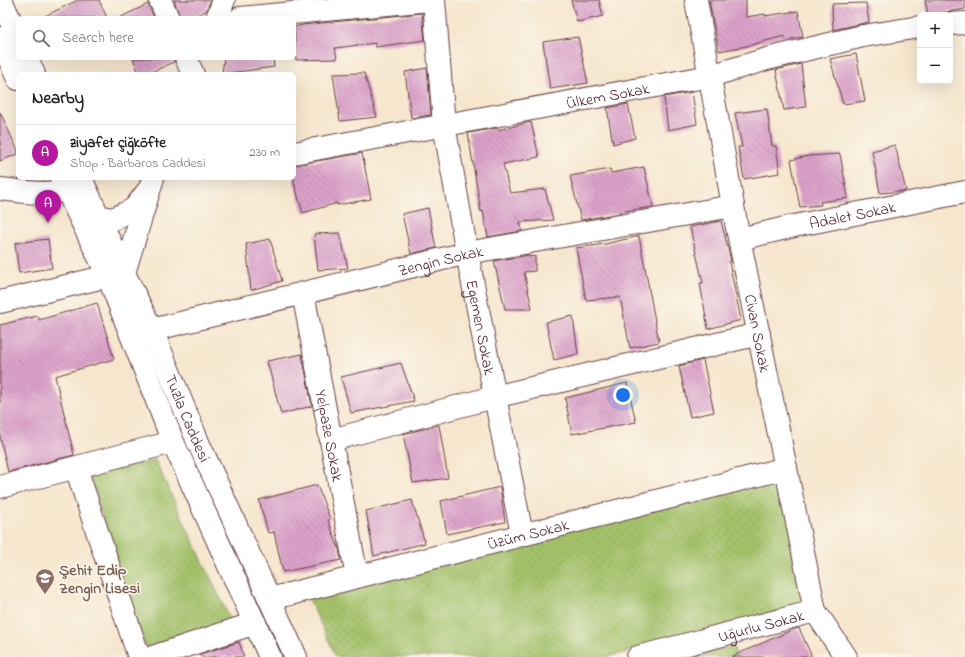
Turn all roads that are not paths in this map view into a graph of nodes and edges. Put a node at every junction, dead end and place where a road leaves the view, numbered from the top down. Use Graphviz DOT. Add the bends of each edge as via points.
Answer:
graph roads {
  1 [pos="1,0"];
  2 [pos="160,0"];
  3 [pos="224,0"];
  4 [pos="430,0"];
  5 [pos="434,0"];
  6 [pos="696,0"];
  7 [pos="167,16"];
  8 [pos="218,16"];
  9 [pos="261,16"];
  10 [pos="965,23"];
  11 [pos="953,24"];
  12 [pos="917,28"];
  13 [pos="16,33"];
  14 [pos="0,38"];
  15 [pos="28,60"];
  16 [pos="187,60"];
  17 [pos="200,60"];
  18 [pos="33,72"];
  19 [pos="193,72"];
  20 [pos="195,72"];
  21 [pos="16,74"];
  22 [pos="710,76"];
  23 [pos="444,124"];
  24 [pos="296,153"];
  25 [pos="156,181"];
  26 [pos="73,182"];
  27 [pos="0,189"];
  28 [pos="965,192"];
  29 [pos="733,206"];
  30 [pos="98,216"];
  31 [pos="740,239"];
  32 [pos="467,253"];
  33 [pos="116,274"];
  34 [pos="303,293"];
  35 [pos="0,302"];
  36 [pos="152,330"];
  37 [pos="759,334"];
  38 [pos="494,397"];
  39 [pos="331,440"];
  40 [pos="173,442"];
  41 [pos="76,468"];
  42 [pos="786,468"];
  43 [pos="0,488"];
  44 [pos="522,535"];
  45 [pos="356,577"];
  46 [pos="270,599"];
  47 [pos="815,611"];
  48 [pos="255,623"];
  49 [pos="139,657"];
  50 [pos="153,657"];
  51 [pos="270,657"];
  52 [pos="296,657"];
  53 [pos="638,657"];
  54 [pos="846,657"];
  1 -- 13 [label="street"];
  2 -- 7 [label="street"];
  3 -- 8 [label="street"];
  4 -- 9 [label="street"];
  5 -- 23 [label="street, Egemen Sokak"];
  6 -- 22 [label="street, Civan Sokak"];
  10 -- 11 [label="street"];
  12 -- 22 [label="street, Ülkem Sokak" via="848,40 767,59"];
  14 -- 21 [label="street"];
  15 -- 18 [label="street"];
  16 -- 19 [label="street"];
  17 -- 20 [label="street"];
  22 -- 23 [label="street, Ülkem Sokak"];
  22 -- 29 [label="street, Civan Sokak"];
  23 -- 24 [label="street, Ülkem Sokak"];
  23 -- 32 [label="street, Egemen Sokak"];
  25 -- 30 [label="street" via="134,209 113,219"];
  25 -- 33 [label="street"];
  26 -- 27 [label="street" via="53,193"];
  26 -- 30 [label="street, Tuzla Caddesi"];
  26 -- 33 [label="street, Tuzla Caddesi"];
  28 -- 31 [label="street, Adalet Sokak"];
  29 -- 31 [label="street, Civan Sokak"];
  29 -- 32 [label="street, Zengin Sokak"];
  30 -- 33 [label="street, Tuzla Caddesi"];
  31 -- 37 [label="street, Civan Sokak"];
  32 -- 34 [label="street, Zengin Sokak"];
  32 -- 38 [label="street, Egemen Sokak"];
  33 -- 35 [label="street"];
  33 -- 36 [label="street, Tuzla Caddesi"];
  33 -- 40 [label="street, Tuzla Caddesi"];
  34 -- 36 [label="street, Zengin Sokak"];
  34 -- 39 [label="street, Yelpaze Sokak"];
  36 -- 46 [label="street, Tuzla Caddesi" via="198,442"];
  37 -- 38 [label="street"];
  37 -- 42 [label="street, Civan Sokak"];
  38 -- 39 [label="street"];
  38 -- 44 [label="street, Egemen Sokak"];
  39 -- 45 [label="street, Yelpaze Sokak"];
  40 -- 41 [label="street"];
  40 -- 48 [label="street, Tuzla Caddesi"];
  41 -- 43 [label="street"];
  41 -- 49 [label="street"];
  42 -- 44 [label="street, Üzüm Sokak"];
  42 -- 47 [label="street, Civan Sokak"];
  44 -- 45 [label="street, Üzüm Sokak"];
  45 -- 46 [label="street, Üzüm Sokak"];
  46 -- 52 [label="street, Tuzla Caddesi"];
  47 -- 53 [label="street, Uğurlu Sokak"];
  47 -- 54 [label="street, Civan Sokak"];
  48 -- 50 [label="street"];
  48 -- 51 [label="street, Tuzla Caddesi"];
}
